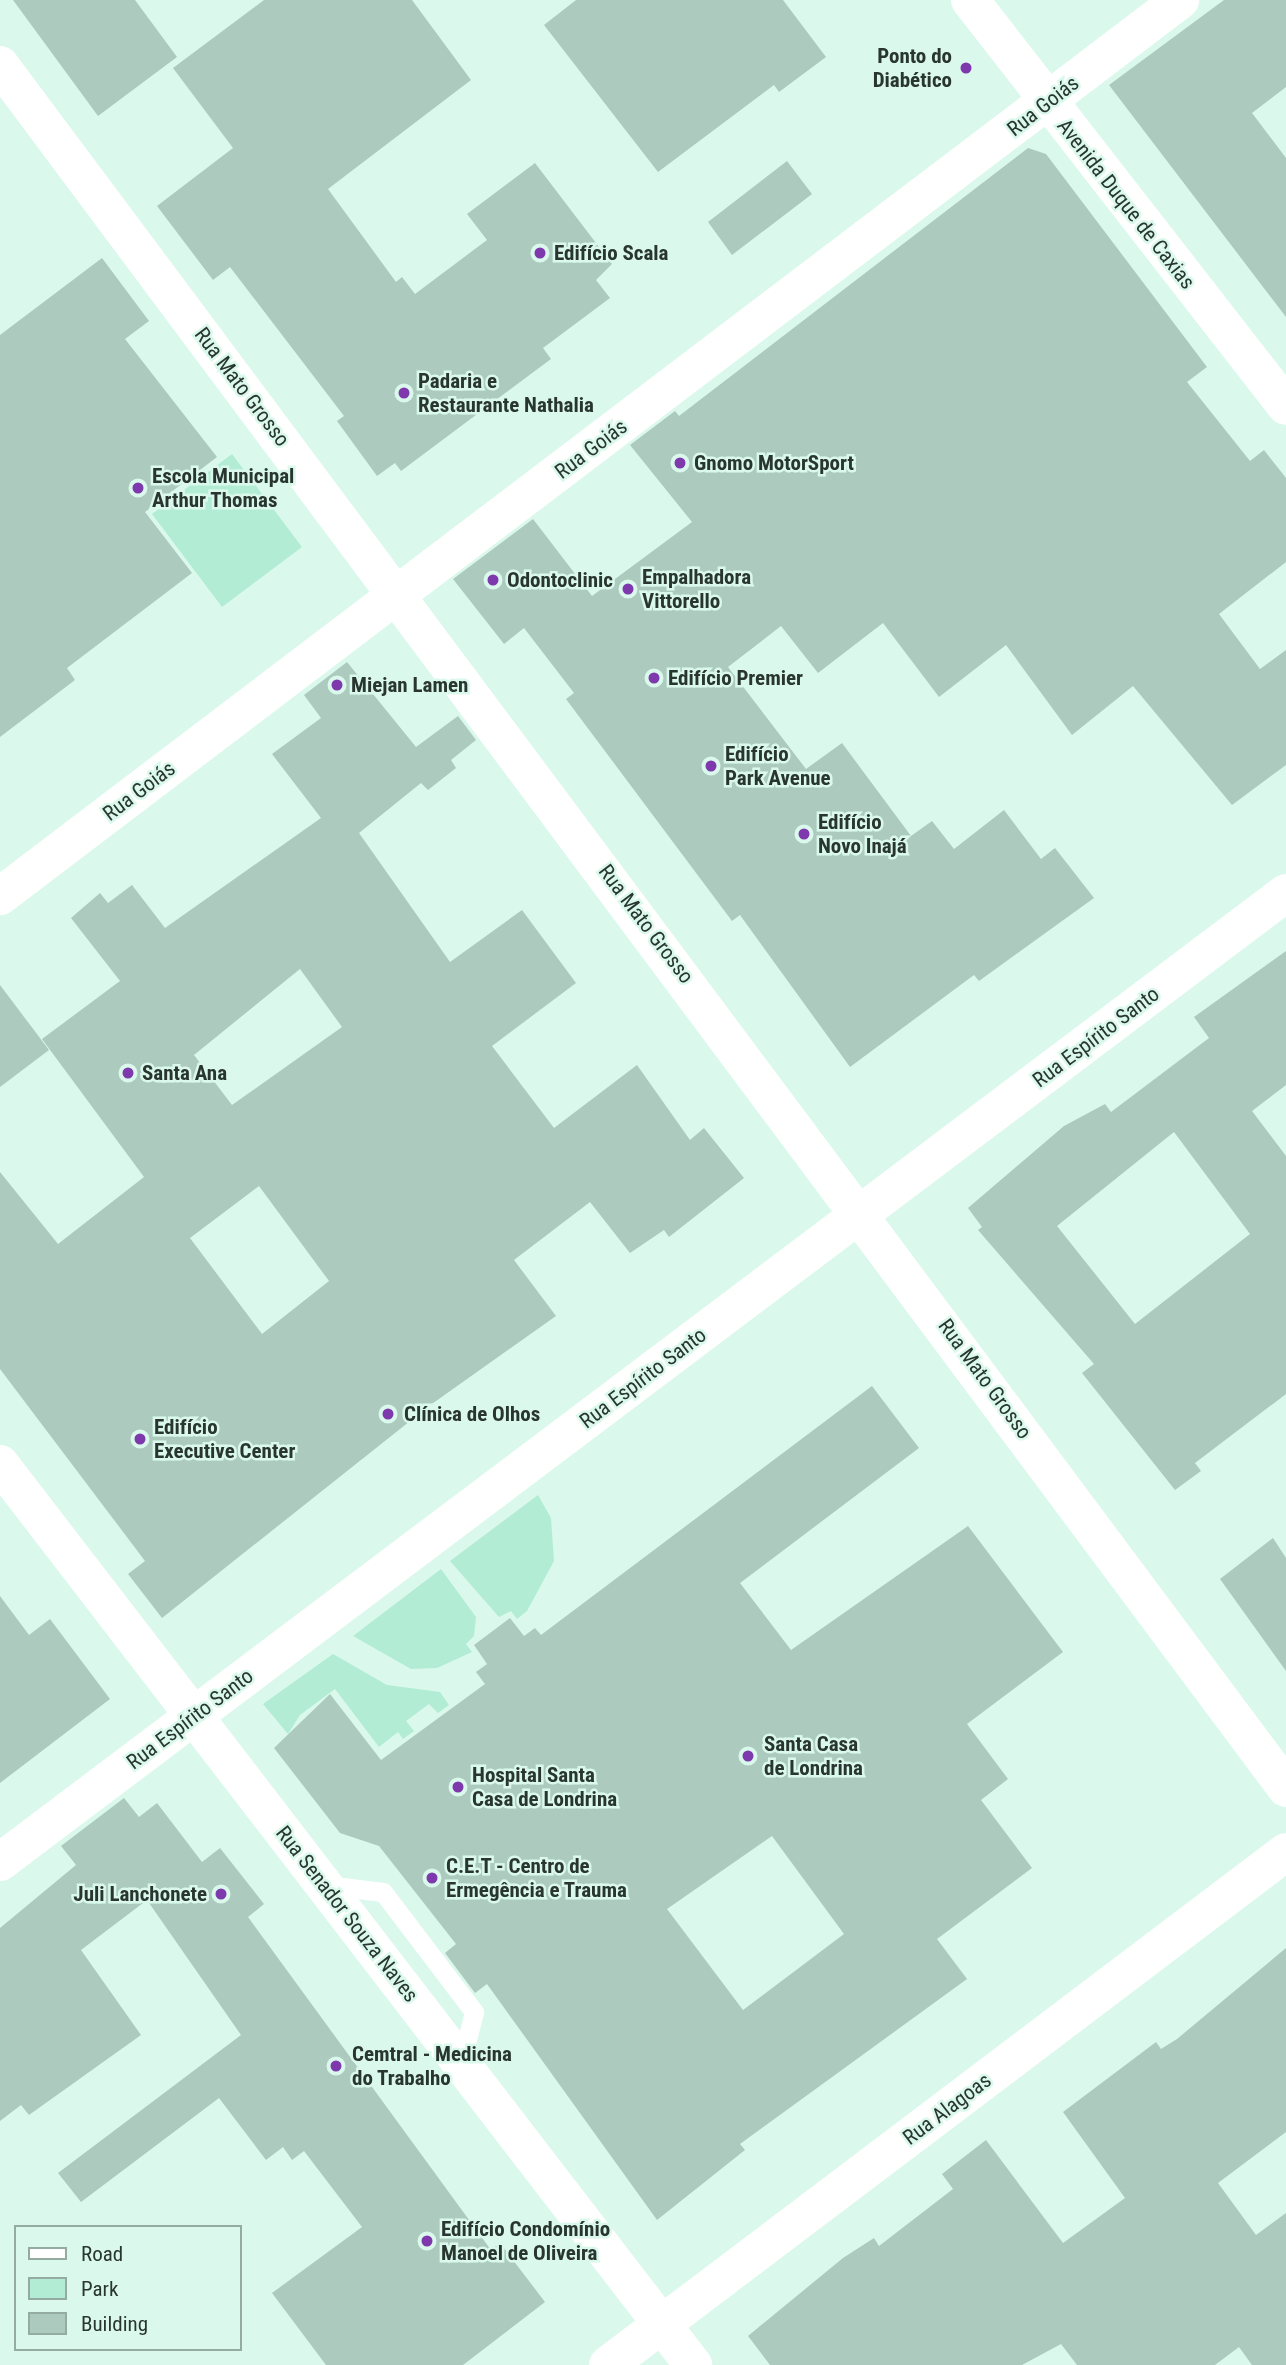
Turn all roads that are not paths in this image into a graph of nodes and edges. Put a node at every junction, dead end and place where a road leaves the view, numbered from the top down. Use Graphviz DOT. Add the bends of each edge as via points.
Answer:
graph roads {
  1 [pos="970,0"];
  2 [pos="1180,0"];
  3 [pos="0,65"];
  4 [pos="1046,104"];
  5 [pos="1286,406"];
  6 [pos="398,594"];
  7 [pos="1286,893"];
  8 [pos="0,896"];
  9 [pos="862,1213"];
  10 [pos="0,1464"];
  11 [pos="195,1716"];
  12 [pos="1286,1788"];
  13 [pos="1286,1852"];
  14 [pos="0,1862"];
  15 [pos="662,2324"];
  16 [pos="608,2365"];
  17 [pos="693,2365"];
  1 -- 4 [label="street, Avenida Duque de Caxias"];
  2 -- 4 [label="street, Rua Goiás"];
  3 -- 6 [label="street, Rua Mato Grosso"];
  4 -- 5 [label="street, Avenida Duque de Caxias"];
  4 -- 6 [label="street, Rua Goiás"];
  6 -- 8 [label="street, Rua Goiás"];
  6 -- 9 [label="street, Rua Mato Grosso"];
  7 -- 9 [label="street, Rua Espírito Santo"];
  9 -- 11 [label="street, Rua Espírito Santo"];
  9 -- 12 [label="street, Rua Mato Grosso"];
  10 -- 11 [label="street, Rua Senador Souza Naves"];
  11 -- 14 [label="street, Rua Espírito Santo"];
  11 -- 15 [label="street, Rua Senador Souza Naves"];
  13 -- 15 [label="street, Rua Alagoas"];
  15 -- 16 [label="street, Rua Alagoas"];
  15 -- 17 [label="street, Rua Senador Souza Naves"];
}
